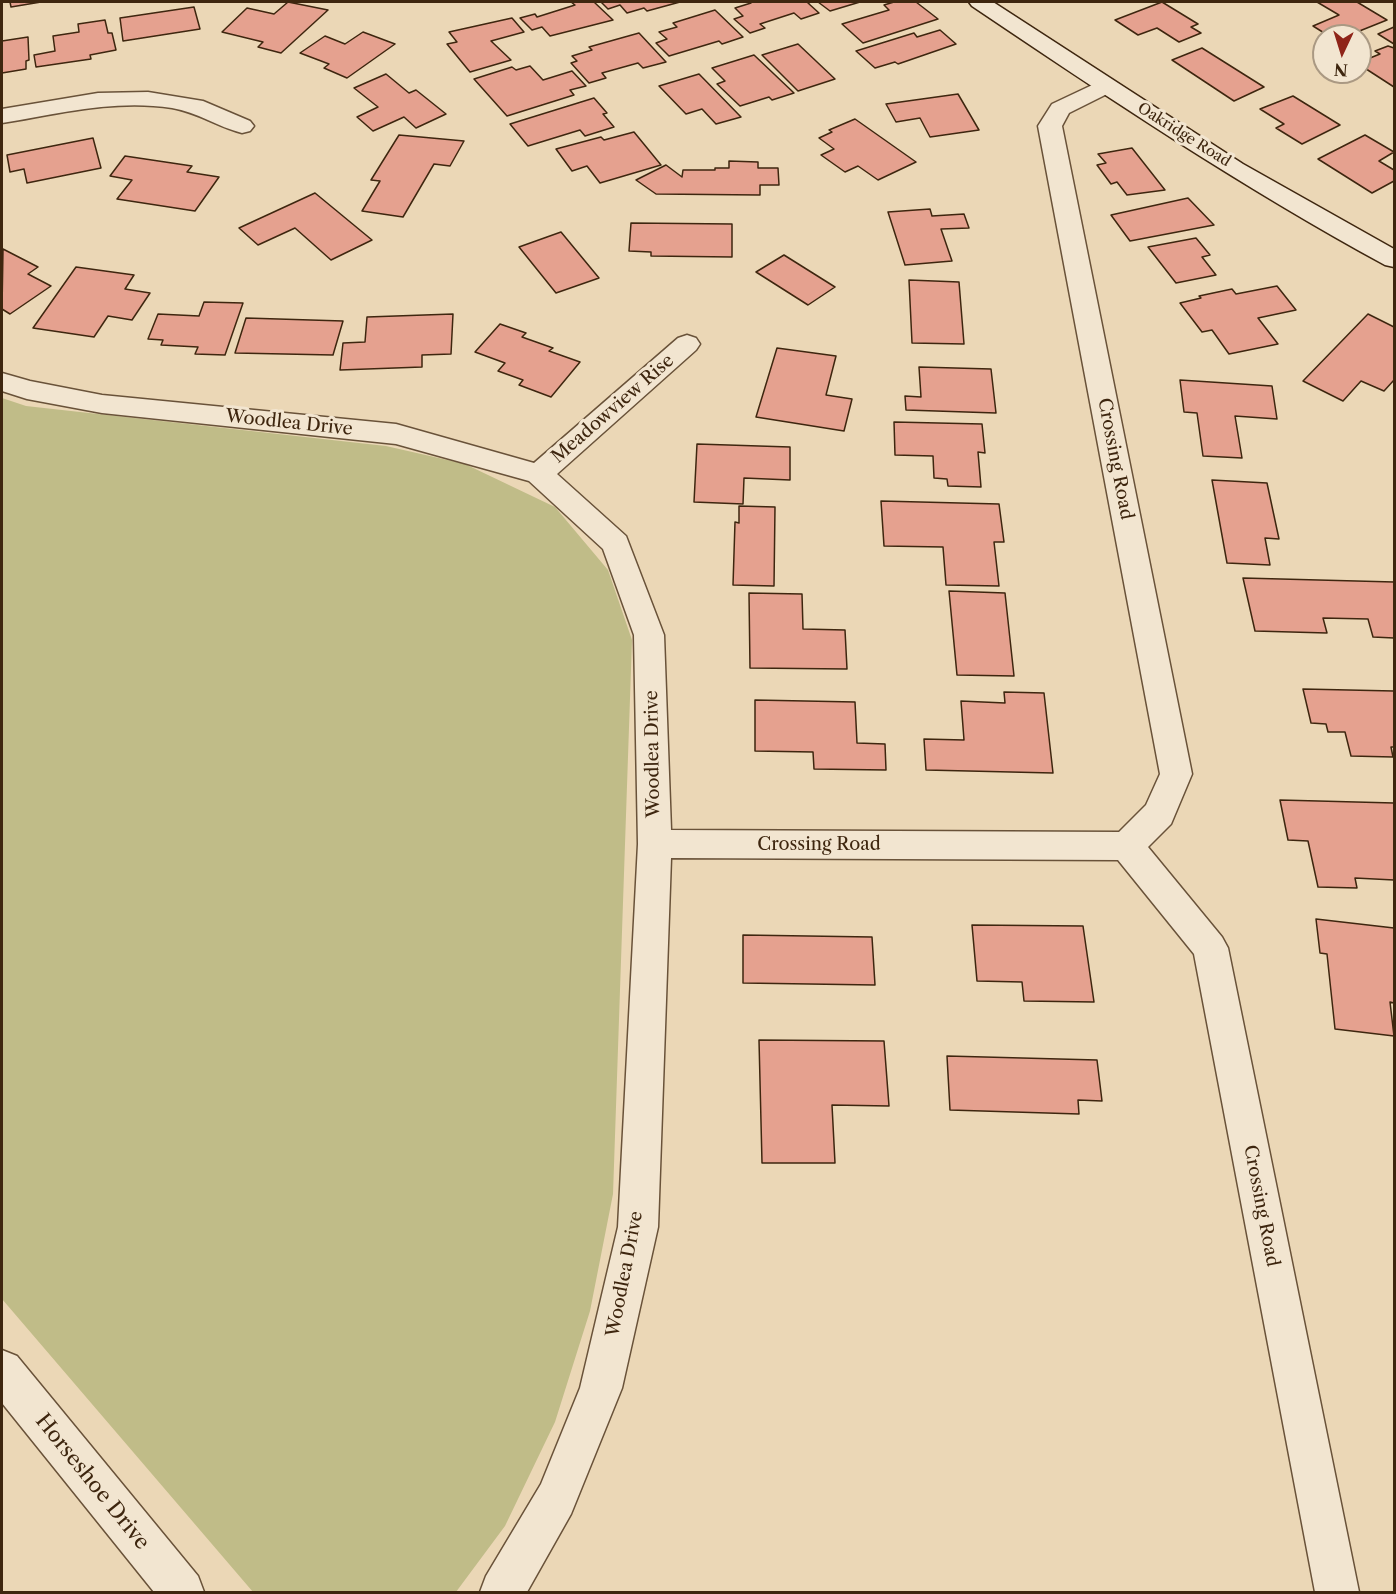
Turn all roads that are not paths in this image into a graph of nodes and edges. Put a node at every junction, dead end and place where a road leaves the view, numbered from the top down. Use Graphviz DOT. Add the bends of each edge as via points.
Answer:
graph roads {
  1 [pos="979,2"];
  2 [pos="1106,86"];
  3 [pos="2,116"];
  4 [pos="242,126"];
  5 [pos="1395,259"];
  6 [pos="687,344"];
  7 [pos="2,382"];
  8 [pos="539,474"];
  9 [pos="655,844"];
  10 [pos="1127,846"];
  11 [pos="2,1371"];
  12 [pos="182,1593"];
  13 [pos="502,1593"];
  14 [pos="1337,1593"];
  1 -- 2 [label="street, Oakridge Road"];
  2 -- 5 [label="street, Oakridge Road" via="1336,229"];
  2 -- 10 [label="street, Crossing Road" via="1060,109 1050,126 1176,774 1159,814"];
  3 -- 4 [label="street" via="98,101 150,100 194,106"];
  6 -- 8 [label="street, Meadowview Rise"];
  7 -- 8 [label="street, Woodlea Drive" via="102,404 396,435"];
  8 -- 9 [label="street, Woodlea Drive" via="616,544 649,634"];
  9 -- 10 [label="street, Crossing Road"];
  9 -- 13 [label="street, Woodlea Drive" via="638,1227 601,1388 556,1499"];
  10 -- 14 [label="street, Crossing Road" via="1210,948"];
  11 -- 12 [label="street, Horseshoe Drive"];
}
